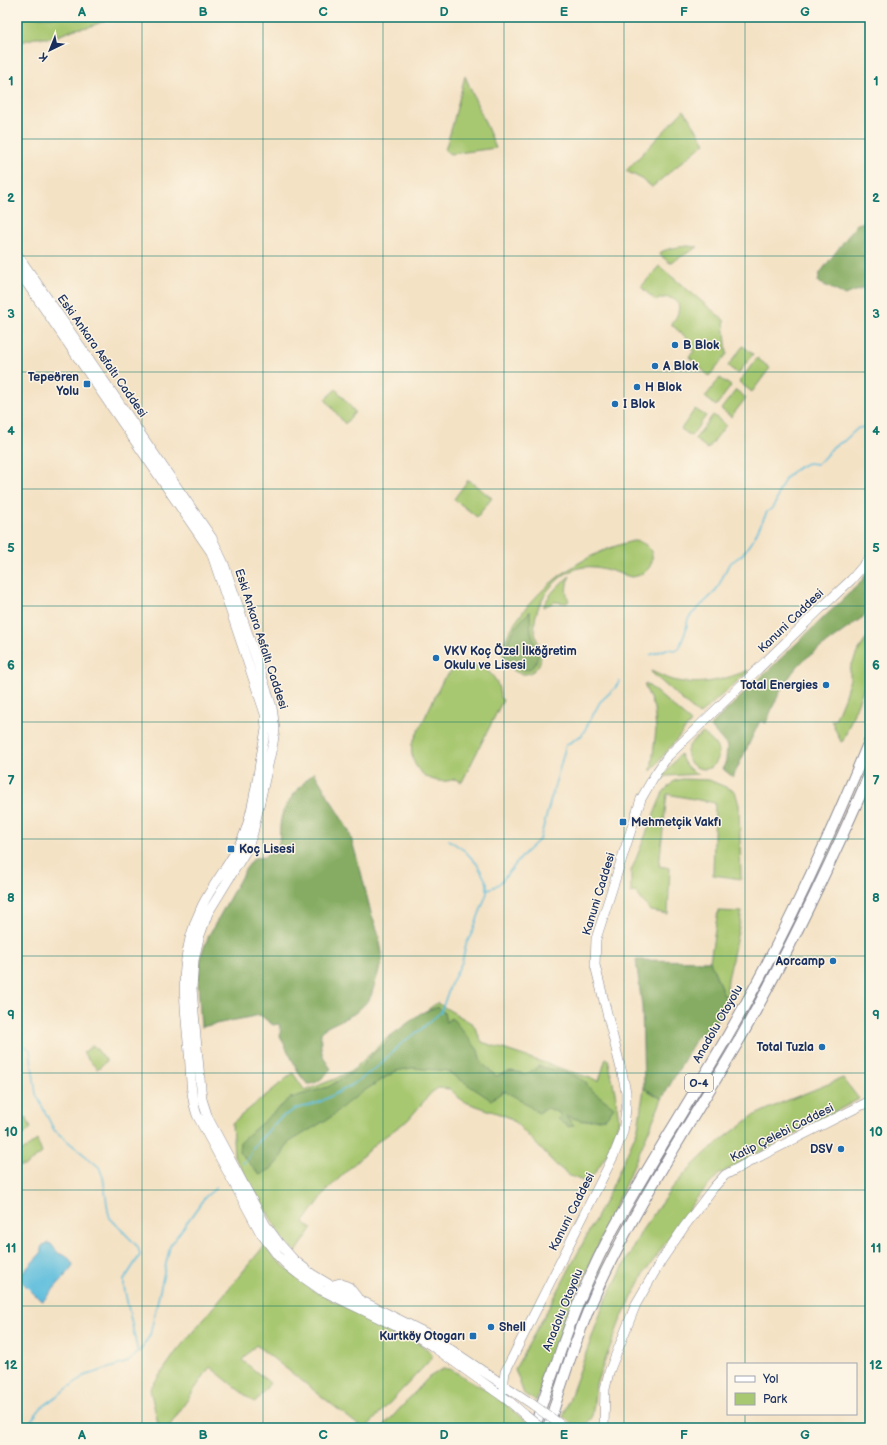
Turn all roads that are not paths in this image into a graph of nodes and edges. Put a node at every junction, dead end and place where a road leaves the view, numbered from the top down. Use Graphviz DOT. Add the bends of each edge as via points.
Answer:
graph roads {
  1 [pos="17,254"];
  2 [pos="17,269"];
  3 [pos="870,558"];
  4 [pos="870,739"];
  5 [pos="870,773"];
  6 [pos="870,1102"];
  7 [pos="332,1286"];
  8 [pos="336,1298"];
  9 [pos="506,1372"];
  10 [pos="490,1375"];
  11 [pos="504,1385"];
  12 [pos="509,1401"];
  13 [pos="534,1428"];
  14 [pos="541,1428"];
  15 [pos="548,1428"];
  16 [pos="566,1428"];
  17 [pos="604,1428"];
  1 -- 7 [label="main road, Eski Ankara Asfaltı Caddesi" via="215,544 272,707 274,736 253,833 246,851 208,913 195,955 192,996 201,1094 208,1118 271,1232 294,1260"];
  2 -- 8 [label="main road, Eski Ankara Asfaltı Caddesi" via="211,552 262,702 266,729 248,822 238,847 202,905 193,928 185,962 184,990 192,1099 200,1123 268,1243 298,1274"];
  3 -- 9 [label="main road, Kanuni Caddesi" via="852,580 668,756 641,799 596,940 595,965 626,1092 623,1132"];
  4 -- 13 [label="highway, Anadolu Otoyolu / O-4" via="833,826 767,963 728,1035 608,1239 587,1282 563,1340"];
  5 -- 15 [label="highway, Anadolu Otoyolu / O-4" via="842,838 776,973 639,1208 605,1274 562,1380"];
  6 -- 17 [label="main road, Katip Çelebi Caddesi" via="750,1160 725,1176 714,1187 661,1261 636,1304 609,1372 605,1389"];
  7 -- 8 [label="main road"];
  7 -- 10 [label="main road, Eski Ankara Asfaltı Caddesi" via="420,1330"];
  8 -- 12 [label="main road, Eski Ankara Asfaltı Caddesi" via="416,1336"];
  9 -- 10 [label="main road" via="496,1376"];
  9 -- 11 [label="main road, Kanuni Caddesi"];
  10 -- 11 [label="main road, Eski Ankara Asfaltı Caddesi"];
  11 -- 12 [label="main road"];
  11 -- 16 [label="main road, Eski Ankara Asfaltı Caddesi, bridge"];
  12 -- 14 [label="main road, Eski Ankara Asfaltı Caddesi, bridge"];
}
